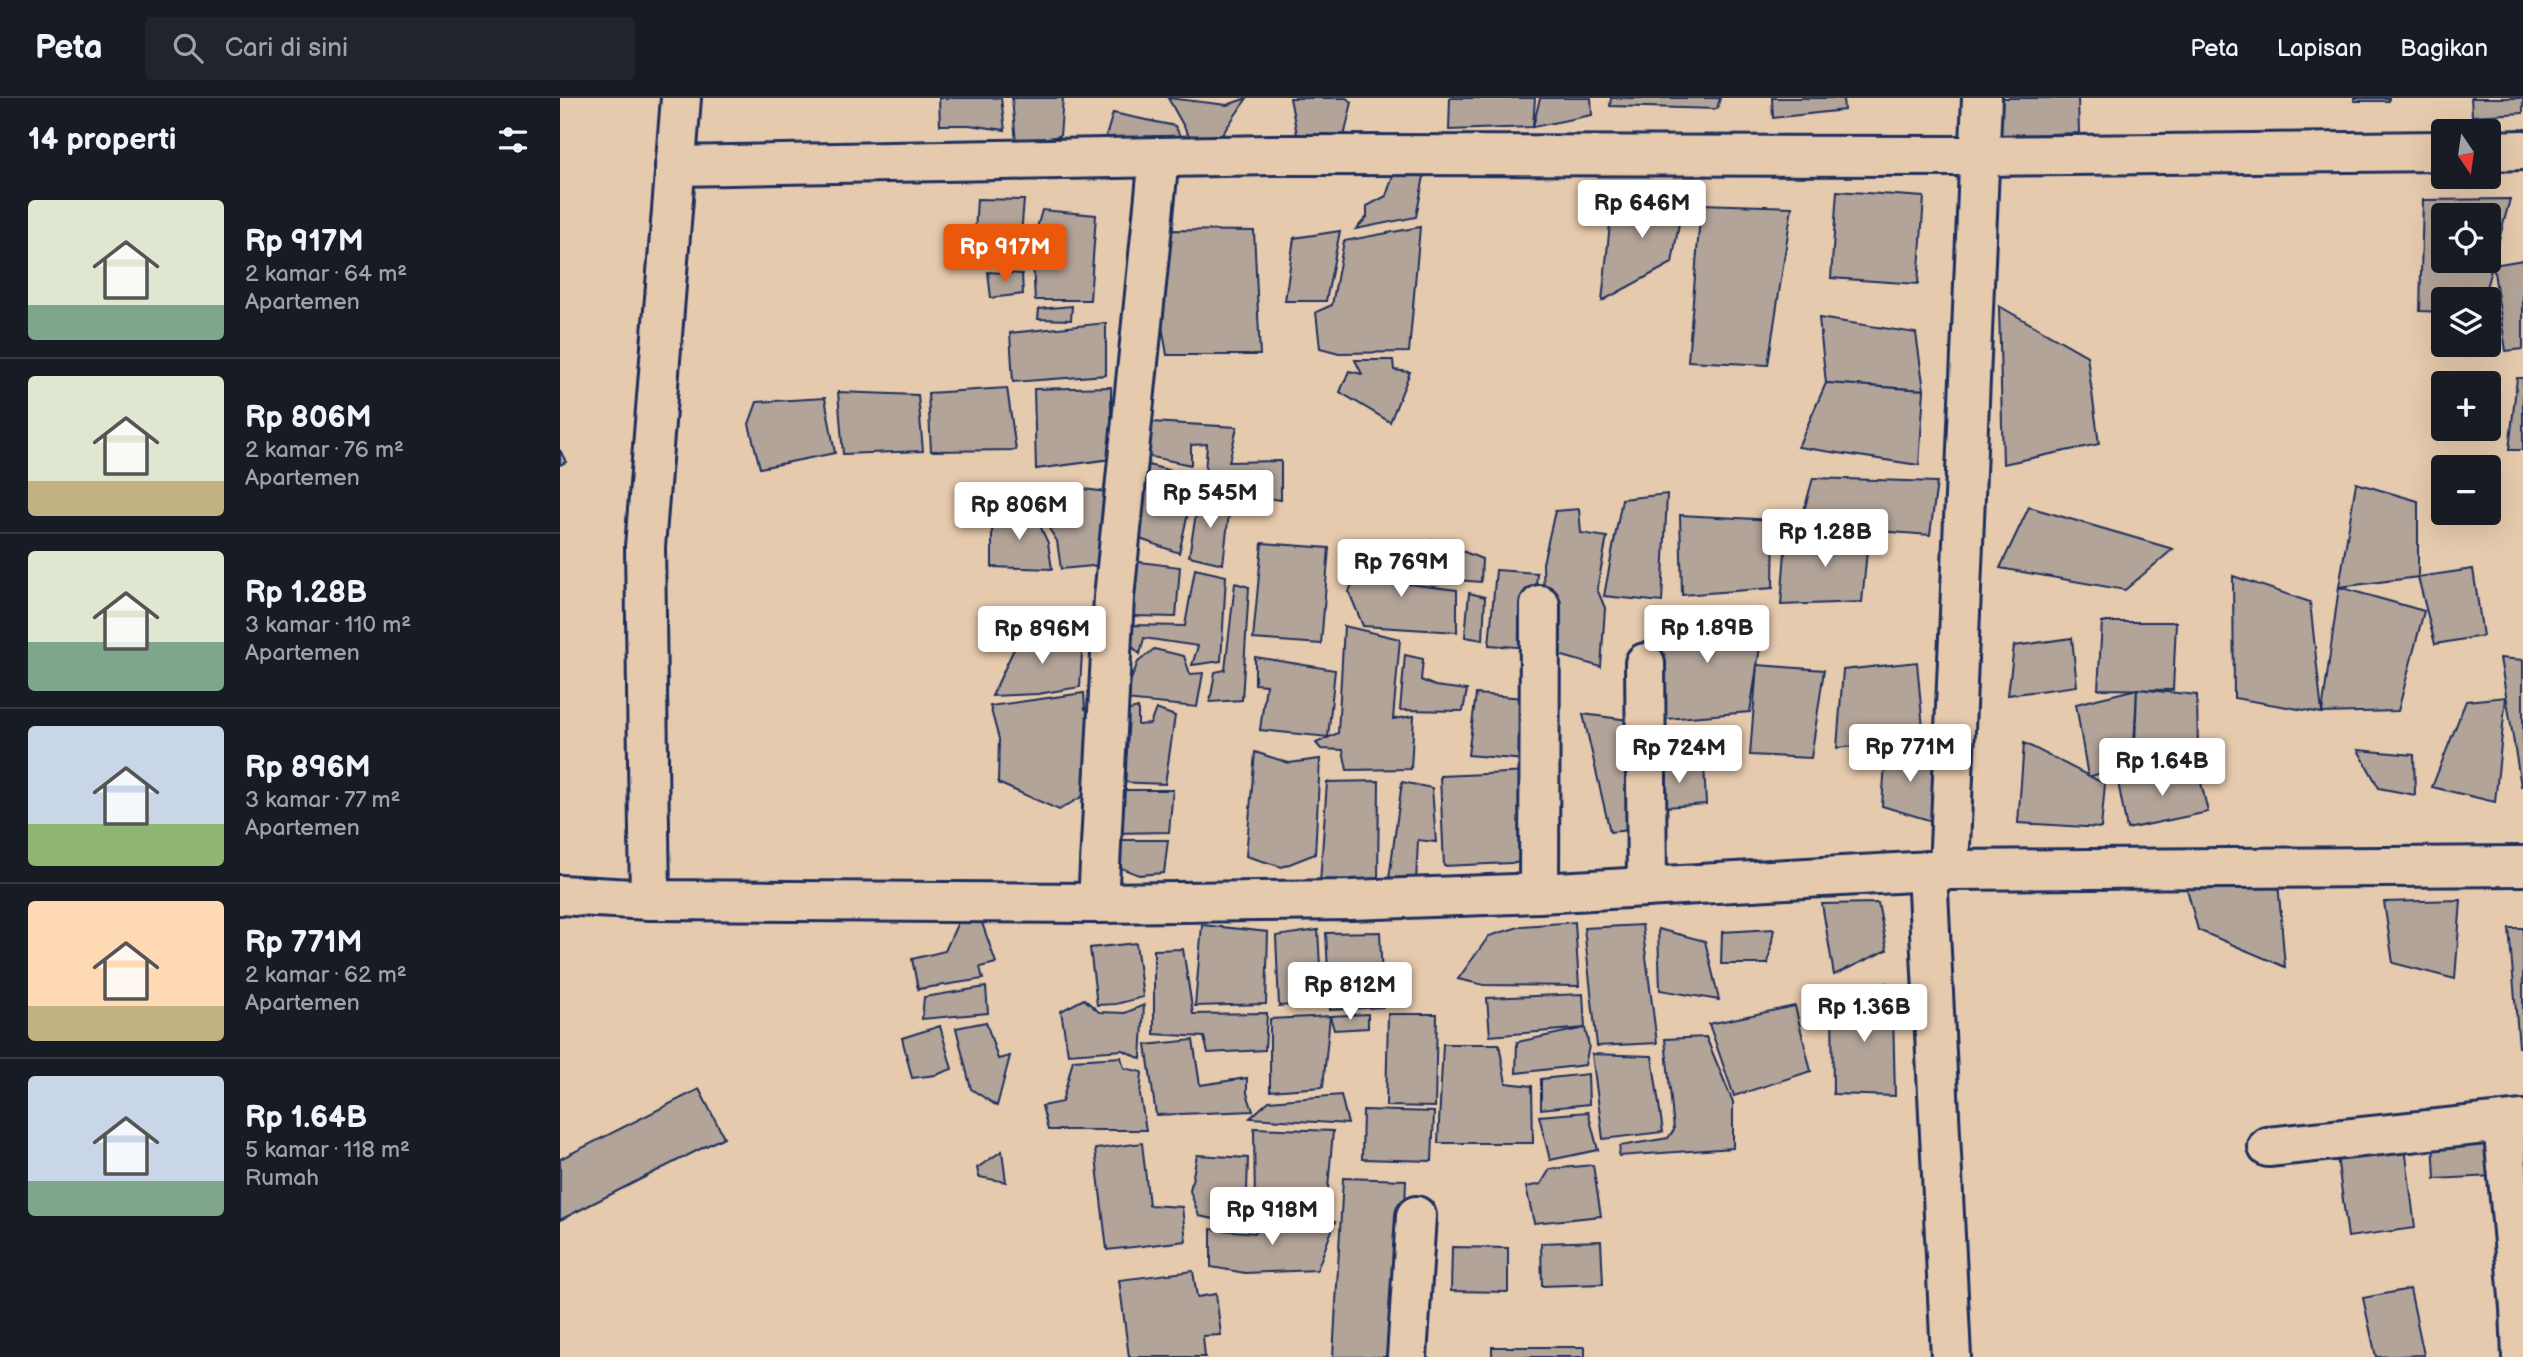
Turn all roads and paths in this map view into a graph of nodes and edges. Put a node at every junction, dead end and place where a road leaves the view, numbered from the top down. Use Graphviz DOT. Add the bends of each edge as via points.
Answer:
graph roads {
  1 [pos="681,98"];
  2 [pos="1982,98"];
  3 [pos="2501,150"];
  4 [pos="2523,150"];
  5 [pos="2431,151"];
  6 [pos="1979,156"];
  7 [pos="1159,157"];
  8 [pos="675,166"];
  9 [pos="1540,605"];
  10 [pos="1645,663"];
  11 [pos="2523,866"];
  12 [pos="1938,870"];
  13 [pos="1647,887"];
  14 [pos="1539,893"];
  15 [pos="560,895"];
  16 [pos="650,900"];
  17 [pos="1098,903"];
  18 [pos="2513,1121"];
  19 [pos="2267,1147"];
  20 [pos="1416,1216"];
  21 [pos="1407,1357"];
  22 [pos="1951,1357"];
  23 [pos="2522,1357"];
  1 -- 8 [label="street"];
  2 -- 6 [label="street"];
  3 -- 4 [label="street"];
  5 -- 6 [label="street"];
  6 -- 7 [label="street"];
  6 -- 12 [label="street"];
  7 -- 8 [label="street"];
  7 -- 17 [label="street" via="1114,597"];
  8 -- 16 [label="street" via="645,547"];
  9 -- 14 [label="street"];
  10 -- 13 [label="street"];
  11 -- 12 [label="street"];
  12 -- 13 [label="street"];
  12 -- 22 [label="street"];
  13 -- 14 [label="street"];
  14 -- 17 [label="street"];
  15 -- 16 [label="street"];
  16 -- 17 [label="street"];
  18 -- 19 [label="street"];
  18 -- 23 [label="street"];
  20 -- 21 [label="street"];
}
